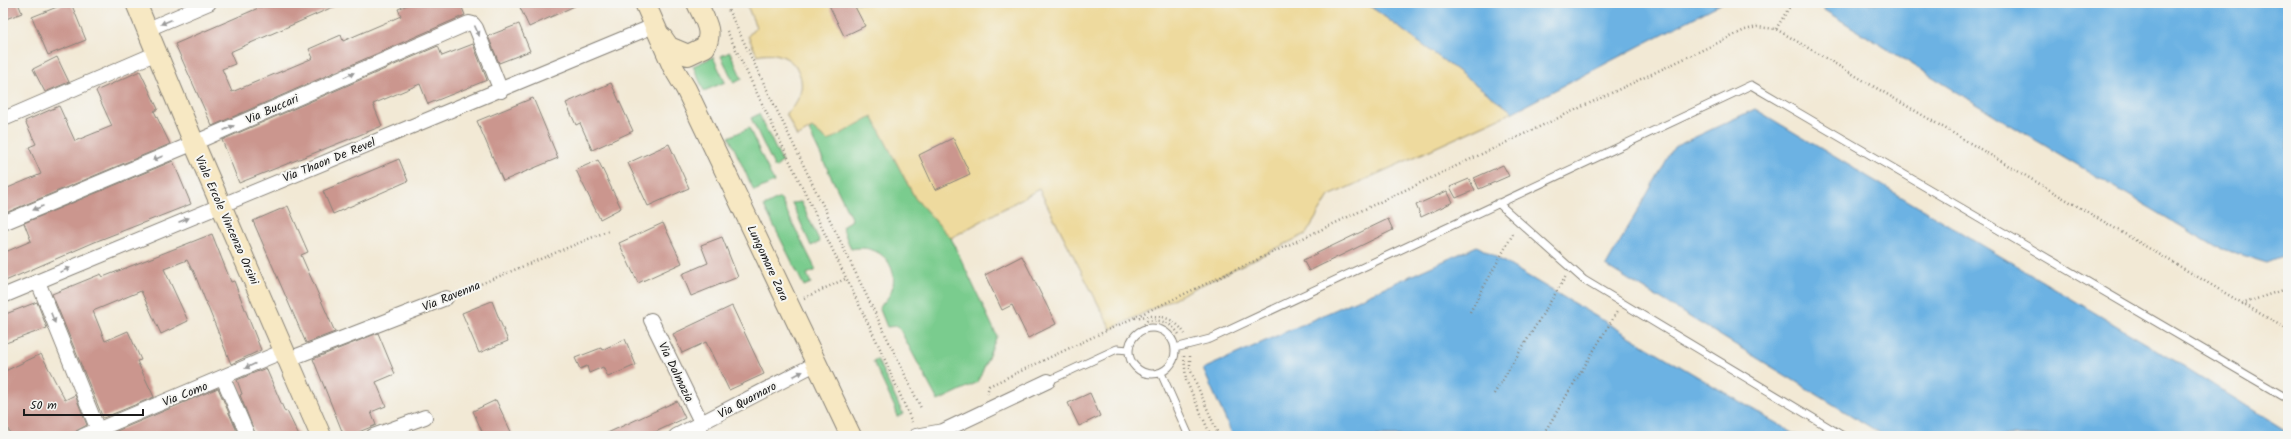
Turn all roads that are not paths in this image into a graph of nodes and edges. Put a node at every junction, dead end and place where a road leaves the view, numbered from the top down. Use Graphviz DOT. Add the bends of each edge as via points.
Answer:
graph roads {
  1 [pos="136,3"];
  2 [pos="209,3"];
  3 [pos="645,3"];
  4 [pos="697,3"];
  5 [pos="658,29"];
  6 [pos="148,30"];
  7 [pos="157,53"];
  8 [pos="688,55"];
  9 [pos="686,89"];
  10 [pos="501,91"];
  11 [pos="6,118"];
  12 [pos="194,143"];
  13 [pos="1498,203"];
  14 [pos="221,204"];
  15 [pos="3,223"];
  16 [pos="38,282"];
  17 [pos="3,296"];
  18 [pos="446,298"];
  19 [pos="650,320"];
  20 [pos="1175,348"];
  21 [pos="1129,350"];
  22 [pos="287,355"];
  23 [pos="817,363"];
  24 [pos="1161,373"];
  25 [pos="223,378"];
  26 [pos="1048,381"];
  27 [pos="2288,399"];
  28 [pos="425,417"];
  29 [pos="702,424"];
  30 [pos="98,430"];
  31 [pos="83,436"];
  32 [pos="248,436"];
  33 [pos="321,436"];
  34 [pos="372,436"];
  35 [pos="676,436"];
  36 [pos="851,436"];
  37 [pos="916,436"];
  38 [pos="1189,436"];
  39 [pos="1843,436"];
  1 -- 6 [label="street, Viale Ercole Vincenzo Orsini"];
  2 -- 6 [label="street, one-way"];
  3 -- 5 [label="street, Lungomare Zara"];
  4 -- 8 [label="street" via="710,31 709,39 705,48"];
  5 -- 8 [label="street, Lungomare Zara" via="669,47"];
  5 -- 9 [label="street, Lungomare Zara" via="673,67"];
  5 -- 10 [label="street, Via Thaon De Revel"];
  6 -- 7 [label="street, Viale Ercole Vincenzo Orsini"];
  7 -- 11 [label="street"];
  7 -- 12 [label="street, Viale Ercole Vincenzo Orsini"];
  8 -- 9 [label="street, Lungomare Zara" via="683,69"];
  9 -- 23 [label="street, Lungomare Zara"];
  12 -- 10 [label="street, Via Buccari, one-way" via="469,23 476,28"];
  10 -- 14 [label="street, Via Thaon De Revel"];
  12 -- 14 [label="street, Viale Ercole Vincenzo Orsini"];
  12 -- 15 [label="street, Via Buccari, one-way"];
  13 -- 20 [label="lane" via="1210,339"];
  13 -- 27 [label="lane" via="1751,85"];
  13 -- 39 [label="lane" via="1584,280"];
  16 -- 14 [label="street, Via Thaon De Revel, one-way"];
  14 -- 22 [label="street, Viale Ercole Vincenzo Orsini"];
  16 -- 17 [label="street, Via Thaon De Revel"];
  16 -- 30 [label="street, one-way"];
  18 -- 22 [label="street, Via Ravenna"];
  19 -- 29 [label="street, Via Dalmazia"];
  20 -- 21 [label="lane" via="1170,336 1157,328 1150,328 1132,339"];
  20 -- 24 [label="lane" via="1172,363"];
  21 -- 24 [label="lane" via="1130,360 1140,371 1147,374"];
  21 -- 26 [label="lane" via="1117,349"];
  22 -- 25 [label="street, Via Como, one-way"];
  22 -- 33 [label="street, Viale Ercole Vincenzo Orsini"];
  29 -- 23 [label="street, Via Quarnaro, one-way"];
  23 -- 36 [label="street, Lungomare Zara"];
  24 -- 38 [label="lane"];
  25 -- 30 [label="street, Via Como"];
  25 -- 32 [label="street"];
  26 -- 37 [label="street" via="943,431"];
  28 -- 34 [label="street"];
  29 -- 35 [label="street, Via Quarnaro"];
  30 -- 31 [label="street, Via Como"];
}
